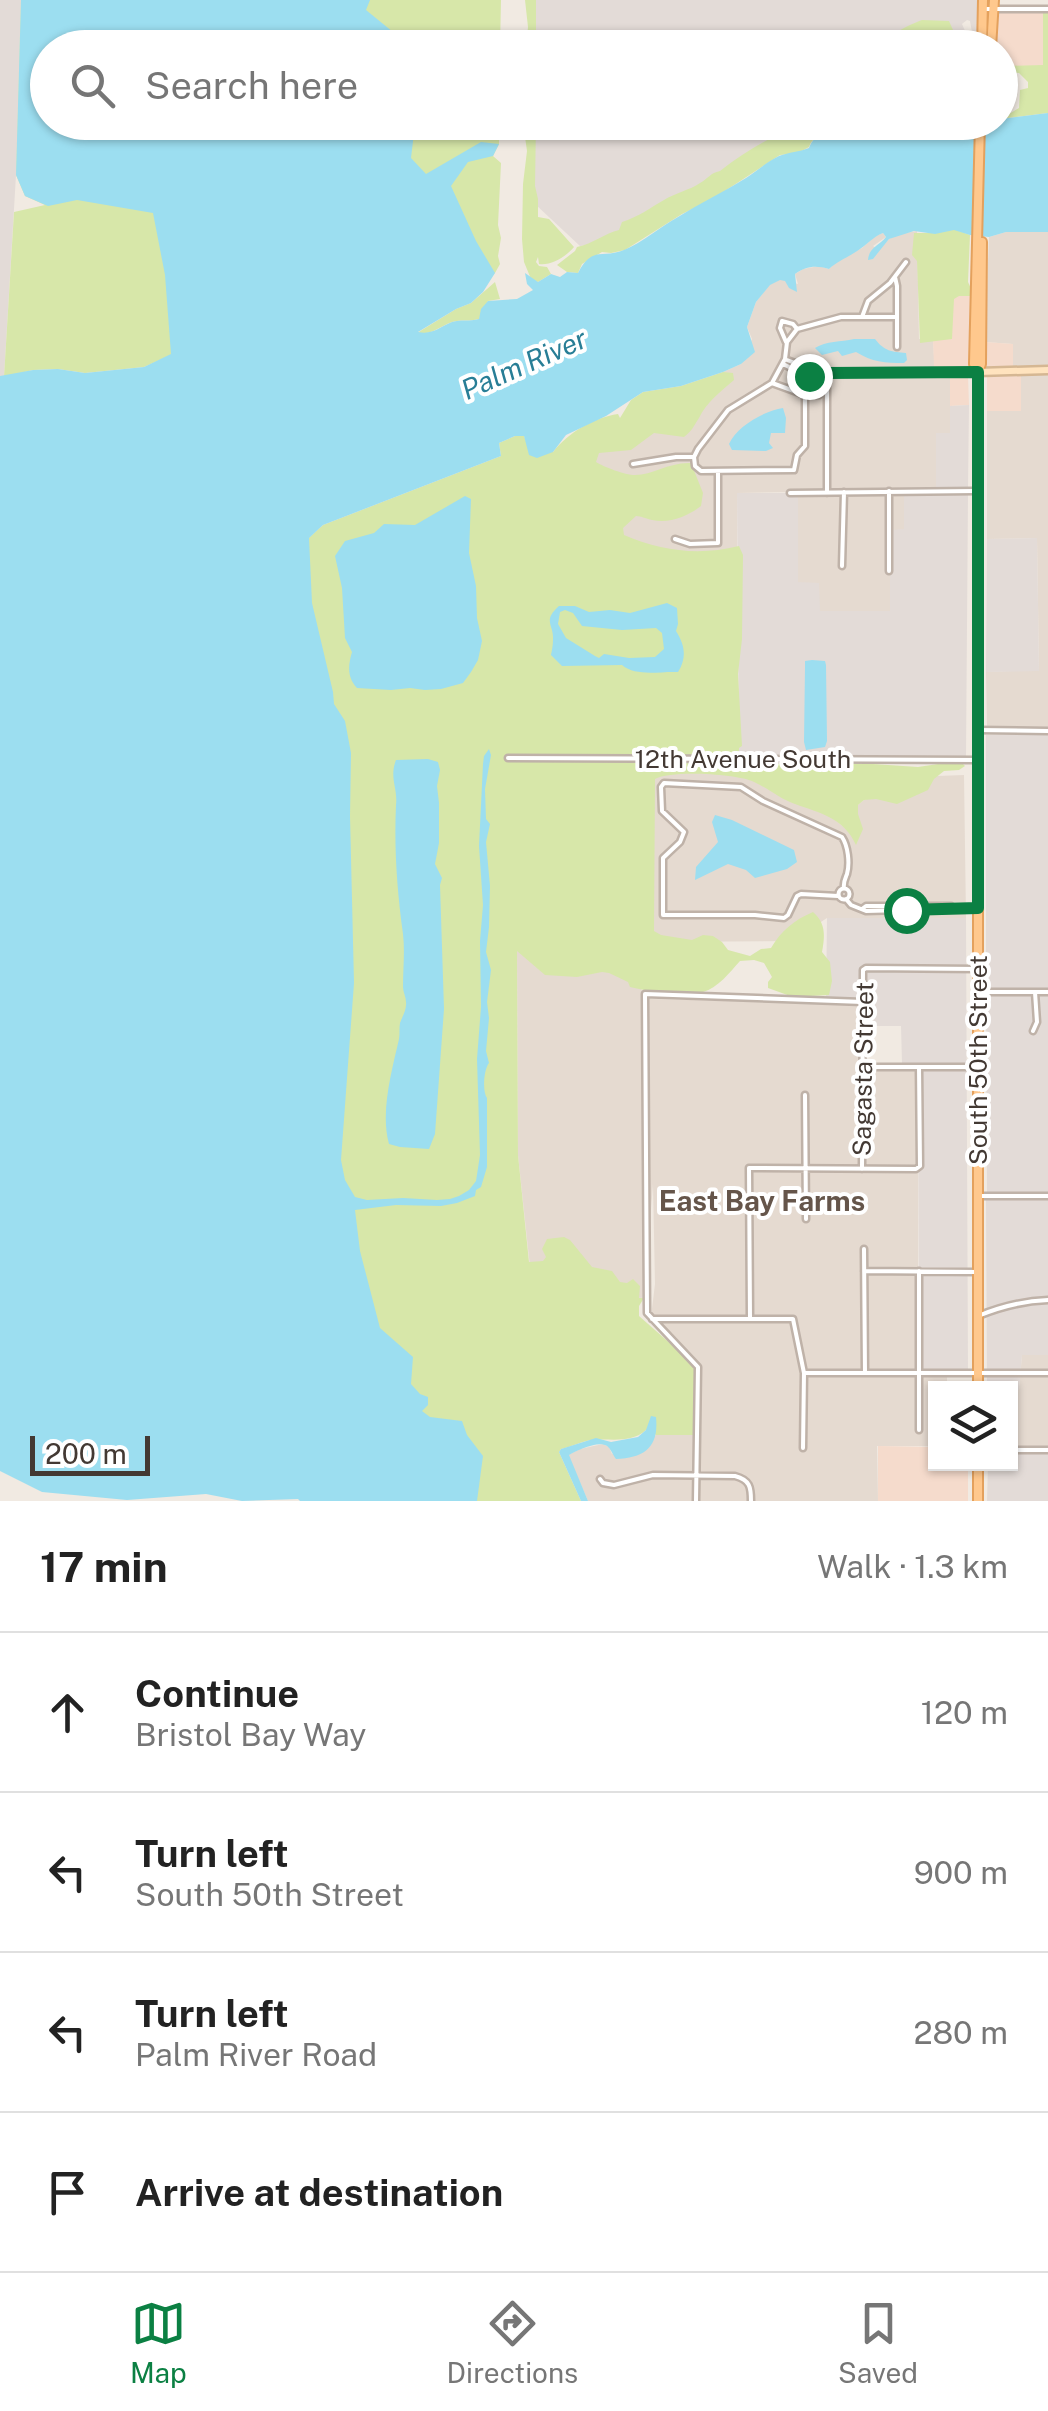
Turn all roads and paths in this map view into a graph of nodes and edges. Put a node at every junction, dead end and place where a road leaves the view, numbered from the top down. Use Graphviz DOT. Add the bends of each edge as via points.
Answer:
graph roads {
  1 [pos="982,4"];
  2 [pos="994,5"];
  3 [pos="1048,9"];
  4 [pos="982,30"];
  5 [pos="992,30"];
  6 [pos="982,140"];
  7 [pos="906,262"];
  8 [pos="894,278"];
  9 [pos="862,317"];
  10 [pos="897,317"];
  11 [pos="797,329"];
  12 [pos="787,342"];
  13 [pos="897,347"];
  14 [pos="784,362"];
  15 [pos="798,367"];
  16 [pos="1048,370"];
  17 [pos="978,372"];
  18 [pos="827,373"];
  19 [pos="772,383"];
  20 [pos="804,395"];
  21 [pos="819,395"];
  22 [pos="694,457"];
  23 [pos="633,464"];
  24 [pos="718,472"];
  25 [pos="888,491"];
  26 [pos="978,491"];
  27 [pos="827,492"];
  28 [pos="844,492"];
  29 [pos="790,493"];
  30 [pos="675,540"];
  31 [pos="842,566"];
  32 [pos="890,571"];
  33 [pos="978,730"];
  34 [pos="1048,731"];
  35 [pos="508,758"];
  36 [pos="978,760"];
  37 [pos="844,888"];
  38 [pos="838,896"];
  39 [pos="846,899"];
  40 [pos="978,908"];
  41 [pos="978,969"];
  42 [pos="978,992"];
  43 [pos="1035,992"];
  44 [pos="1048,992"];
  45 [pos="863,1002"];
  46 [pos="1033,1031"];
  47 [pos="863,1067"];
  48 [pos="919,1067"];
  49 [pos="978,1067"];
  50 [pos="805,1095"];
  51 [pos="806,1168"];
  52 [pos="862,1169"];
  53 [pos="978,1196"];
  54 [pos="1048,1196"];
  55 [pos="806,1219"];
  56 [pos="864,1249"];
  57 [pos="864,1271"];
  58 [pos="918,1271"];
  59 [pos="978,1272"];
  60 [pos="1048,1300"];
  61 [pos="978,1316"];
  62 [pos="750,1318"];
  63 [pos="652,1319"];
  64 [pos="1048,1372"];
  65 [pos="865,1373"];
  66 [pos="919,1373"];
  67 [pos="978,1373"];
  68 [pos="804,1374"];
  69 [pos="978,1381"];
  70 [pos="919,1430"];
  71 [pos="803,1448"];
  72 [pos="1018,1450"];
  73 [pos="1048,1450"];
  74 [pos="978,1471"];
  75 [pos="696,1476"];
  76 [pos="600,1479"];
  77 [pos="696,1501"];
  78 [pos="751,1501"];
  79 [pos="978,1501"];
  1 -- 2 [label="street"];
  1 -- 4 [label="main road"];
  2 -- 3 [label="street"];
  2 -- 5 [label="main road"];
  6 -- 17 [label="main road, South 50th Street"];
  7 -- 8 [label="street"];
  8 -- 9 [label="street" via="868,301"];
  8 -- 10 [label="street"];
  9 -- 10 [label="street"];
  9 -- 11 [label="street"];
  10 -- 13 [label="street"];
  11 -- 12 [label="street"];
  11 -- 12 [label="street" via="782,321"];
  12 -- 14 [label="street"];
  14 -- 15 [label="street"];
  14 -- 19 [label="street"];
  15 -- 18 [label="street" via="809,376"];
  15 -- 18 [label="street" via="813,362"];
  16 -- 17 [label="street"];
  17 -- 18 [label="street"];
  17 -- 26 [label="main road, South 50th Street"];
  18 -- 27 [label="street"];
  19 -- 20 [label="street"];
  19 -- 22 [label="street" via="728,410"];
  20 -- 21 [label="street"];
  20 -- 24 [label="street" via="804,446 794,470"];
  22 -- 23 [label="street"];
  22 -- 24 [label="street" via="698,470"];
  24 -- 30 [label="street" via="718,543"];
  25 -- 26 [label="street"];
  25 -- 28 [label="street"];
  25 -- 32 [label="street"];
  26 -- 33 [label="main road, South 50th Street"];
  27 -- 28 [label="street"];
  27 -- 29 [label="street"];
  28 -- 31 [label="street"];
  33 -- 34 [label="street"];
  33 -- 36 [label="main road, South 50th Street"];
  35 -- 36 [label="street, 12th Avenue South"];
  36 -- 40 [label="main road, South 50th Street"];
  37 -- 38 [label="street"];
  37 -- 38 [label="street" via="842,838 741,787 668,781 662,786 662,811 684,832 663,858 663,916 784,918 801,894"];
  37 -- 39 [label="street"];
  38 -- 39 [label="street"];
  39 -- 40 [label="street" via="862,908"];
  40 -- 41 [label="main road, South 50th Street"];
  41 -- 42 [label="main road, South 50th Street"];
  41 -- 45 [label="street, Sagasta Street" via="864,969"];
  42 -- 43 [label="street"];
  42 -- 49 [label="main road, South 50th Street"];
  43 -- 44 [label="street"];
  43 -- 46 [label="street"];
  45 -- 47 [label="street, Sagasta Street"];
  45 -- 63 [label="street" via="645,994"];
  47 -- 48 [label="street"];
  47 -- 52 [label="street, Sagasta Street"];
  48 -- 49 [label="street"];
  48 -- 52 [label="street" via="920,1166"];
  49 -- 53 [label="main road, South 50th Street"];
  50 -- 51 [label="street"];
  51 -- 52 [label="street"];
  51 -- 55 [label="street"];
  51 -- 62 [label="street" via="749,1168"];
  53 -- 54 [label="street"];
  53 -- 59 [label="main road, South 50th Street"];
  56 -- 57 [label="street"];
  57 -- 58 [label="street"];
  57 -- 65 [label="street"];
  58 -- 59 [label="street"];
  58 -- 66 [label="street"];
  59 -- 61 [label="main road, South 50th Street"];
  60 -- 61 [label="street" via="1008,1304"];
  61 -- 67 [label="main road, South 50th Street"];
  62 -- 63 [label="street"];
  62 -- 68 [label="street" via="793,1319"];
  63 -- 75 [label="street" via="698,1366"];
  64 -- 67 [label="street"];
  65 -- 66 [label="street"];
  65 -- 68 [label="street"];
  66 -- 67 [label="street"];
  66 -- 70 [label="street"];
  67 -- 69 [label="main road, South 50th Street"];
  68 -- 71 [label="street"];
  72 -- 73 [label="street"];
  74 -- 79 [label="main road"];
  75 -- 76 [label="street" via="652,1476 614,1486"];
  75 -- 77 [label="street"];
  75 -- 78 [label="street" via="745,1478"];
}
